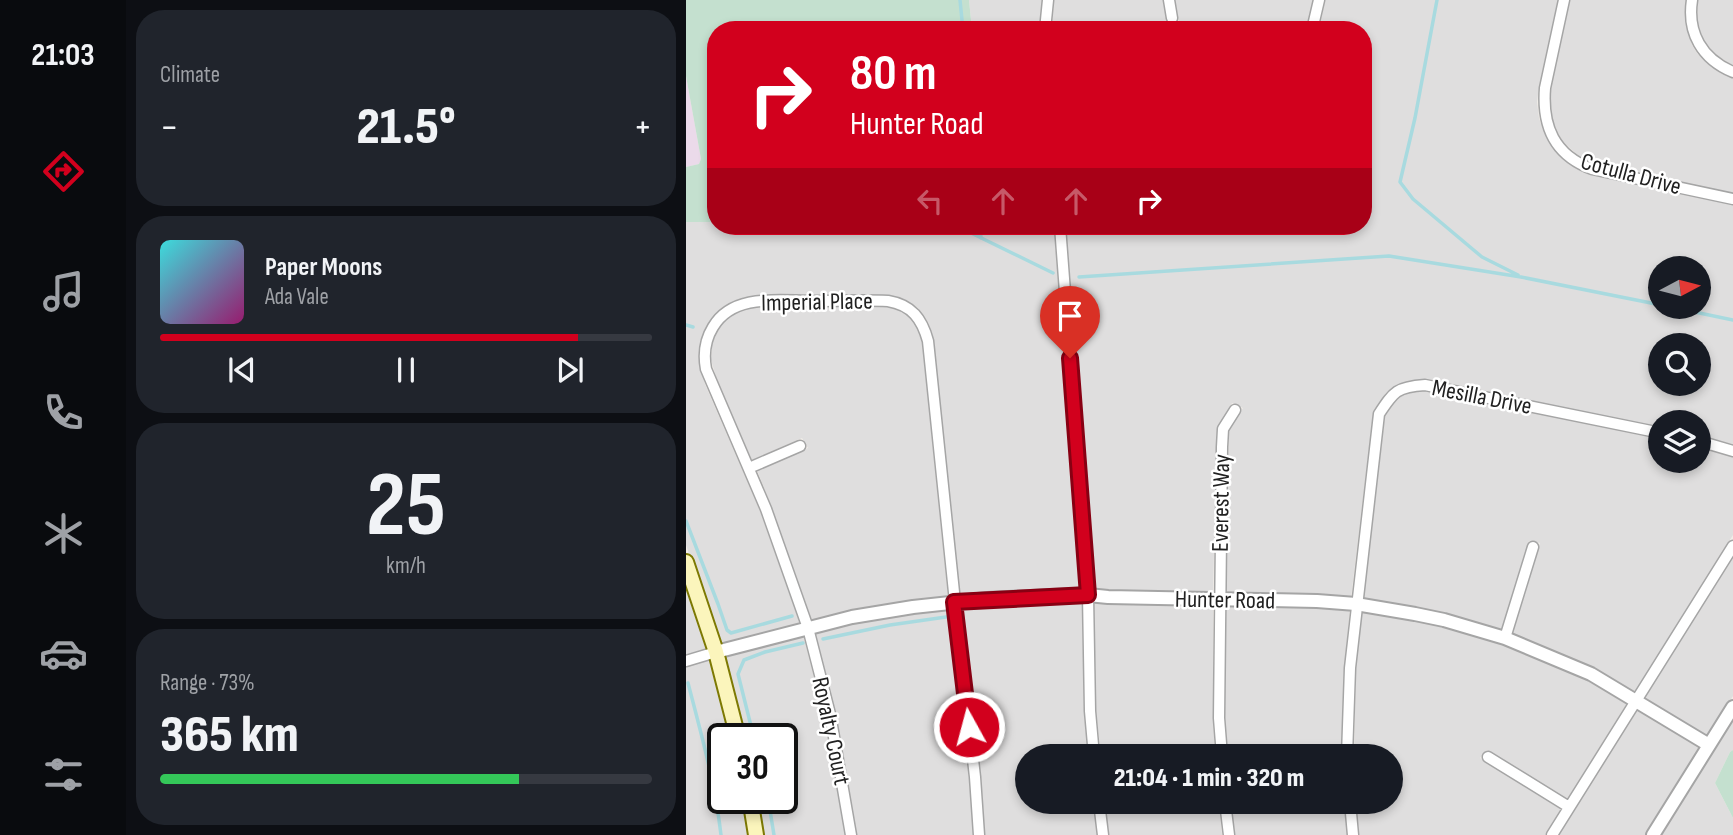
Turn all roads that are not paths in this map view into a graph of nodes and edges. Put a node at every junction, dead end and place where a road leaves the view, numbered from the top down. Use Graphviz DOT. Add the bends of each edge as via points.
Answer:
graph roads {
  1 [pos="1048,0"];
  2 [pos="1169,0"];
  3 [pos="1319,0"];
  4 [pos="1564,0"];
  5 [pos="1692,0"];
  6 [pos="1172,18"];
  7 [pos="1046,21"];
  8 [pos="1314,21"];
  9 [pos="1733,72"];
  10 [pos="1733,199"];
  11 [pos="1061,235"];
  12 [pos="1235,410"];
  13 [pos="1648,430"];
  14 [pos="1711,445"];
  15 [pos="800,446"];
  16 [pos="1733,450"];
  17 [pos="749,468"];
  18 [pos="1733,546"];
  19 [pos="1533,547"];
  20 [pos="686,562"];
  21 [pos="1088,595"];
  22 [pos="1219,599"];
  23 [pos="954,602"];
  24 [pos="1356,604"];
  25 [pos="808,628"];
  26 [pos="1504,638"];
  27 [pos="716,652"];
  28 [pos="686,661"];
  29 [pos="1636,700"];
  30 [pos="1733,707"];
  31 [pos="734,723"];
  32 [pos="1093,744"];
  33 [pos="1221,744"];
  34 [pos="1347,744"];
  35 [pos="1709,745"];
  36 [pos="1488,757"];
  37 [pos="1569,807"];
  38 [pos="753,814"];
  39 [pos="1100,814"];
  40 [pos="1226,814"];
  41 [pos="1351,814"];
  42 [pos="756,835"];
  43 [pos="851,835"];
  44 [pos="979,835"];
  45 [pos="1103,835"];
  46 [pos="1229,835"];
  47 [pos="1353,835"];
  48 [pos="1552,835"];
  49 [pos="1653,835"];
  1 -- 7 [label="street"];
  2 -- 6 [label="street"];
  3 -- 8 [label="street"];
  4 -- 10 [label="street, Cotulla Drive" via="1544,102 1548,128 1558,145 1592,169"];
  5 -- 9 [label="street" via="1691,21 1698,43 1713,61"];
  11 -- 21 [label="street"];
  12 -- 22 [label="street, Everest Way" via="1223,429"];
  13 -- 24 [label="street, Mesilla Drive" via="1446,388 1406,386 1391,395 1379,414"];
  14 -- 16 [label="street"];
  15 -- 17 [label="street"];
  17 -- 23 [label="street, Imperial Place" via="706,369 706,342 721,316 752,302 878,300 907,307 923,324 928,341"];
  17 -- 25 [label="street, Imperial Place"];
  18 -- 29 [label="street"];
  19 -- 26 [label="street"];
  20 -- 27 [label="main road"];
  21 -- 22 [label="street, Hunter Road"];
  21 -- 23 [label="street, Hunter Road"];
  21 -- 32 [label="street"];
  22 -- 24 [label="street, Hunter Road"];
  22 -- 33 [label="street, Everest Way"];
  23 -- 25 [label="street, Hunter Road"];
  23 -- 44 [label="street"];
  24 -- 26 [label="street, Hunter Road" via="1425,616"];
  24 -- 34 [label="street, Mesilla Drive"];
  25 -- 27 [label="street, Hunter Road"];
  25 -- 43 [label="street, Royalty Court" via="830,714"];
  26 -- 29 [label="street, Hunter Road" via="1591,674"];
  27 -- 28 [label="street"];
  27 -- 31 [label="main road"];
  29 -- 35 [label="street, Hunter Road"];
  29 -- 37 [label="street"];
  30 -- 35 [label="street"];
  35 -- 49 [label="street"];
  36 -- 37 [label="street"];
  37 -- 48 [label="street"];
  38 -- 42 [label="main road"];
  39 -- 45 [label="street"];
  40 -- 46 [label="street"];
  41 -- 47 [label="street"];
}
